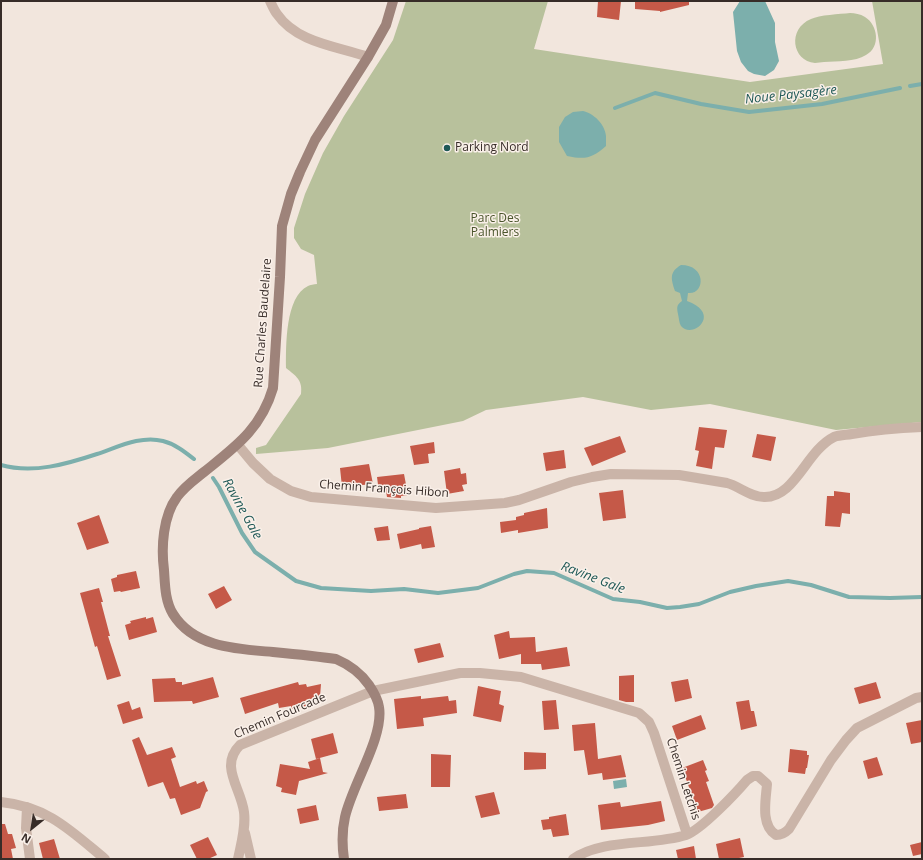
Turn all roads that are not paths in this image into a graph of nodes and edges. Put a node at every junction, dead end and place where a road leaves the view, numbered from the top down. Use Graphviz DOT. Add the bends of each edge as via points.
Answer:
graph roads {
  1 [pos="270,1"];
  2 [pos="393,1"];
  3 [pos="368,57"];
  4 [pos="922,427"];
  5 [pos="238,445"];
  6 [pos="373,691"];
  7 [pos="922,698"];
  8 [pos="1,802"];
  9 [pos="27,807"];
  10 [pos="244,829"];
  11 [pos="687,834"];
  12 [pos="30,859"];
  13 [pos="105,859"];
  14 [pos="238,859"];
  15 [pos="251,859"];
  16 [pos="344,859"];
  17 [pos="573,859"];
  1 -- 3 [label="street" via="277,15 286,24 308,38"];
  2 -- 3 [label="main road, Rue Charles Baudelaire" via="386,25"];
  3 -- 5 [label="main road, Rue Charles Baudelaire" via="315,140 291,194 282,226 273,388 269,404"];
  4 -- 5 [label="street, Chemin François Hibon" via="878,429 835,437 812,455 788,487 773,496 754,496 727,483 679,475 611,474 571,482 512,502 436,508 311,497 291,491 270,479"];
  5 -- 6 [label="main road, Rue Charles Baudelaire" via="176,497 165,523 162,554 166,598 172,613 190,632 218,645 241,650 336,659 350,665 362,675"];
  6 -- 10 [label="street, Chemin Fourcade" via="240,745 234,750 230,769 239,790 244,813"];
  6 -- 11 [label="street, Chemin Letchis" via="460,673 480,673 521,677 639,713 649,722 654,733"];
  6 -- 16 [label="main road, Rue Charles Baudelaire" via="379,706 379,724 345,817 342,845"];
  7 -- 11 [label="street, Chemin Letchis" via="916,698 857,728 831,760 789,829 784,833 776,835 769,829 766,820 767,784 758,776 753,776 702,826"];
  8 -- 9 [label="street"];
  9 -- 12 [label="street" via="26,828"];
  9 -- 13 [label="street" via="61,823"];
  10 -- 14 [label="street, Chemin Fourcade"];
  10 -- 15 [label="street"];
  11 -- 17 [label="street" via="596,849 583,852"];
}
